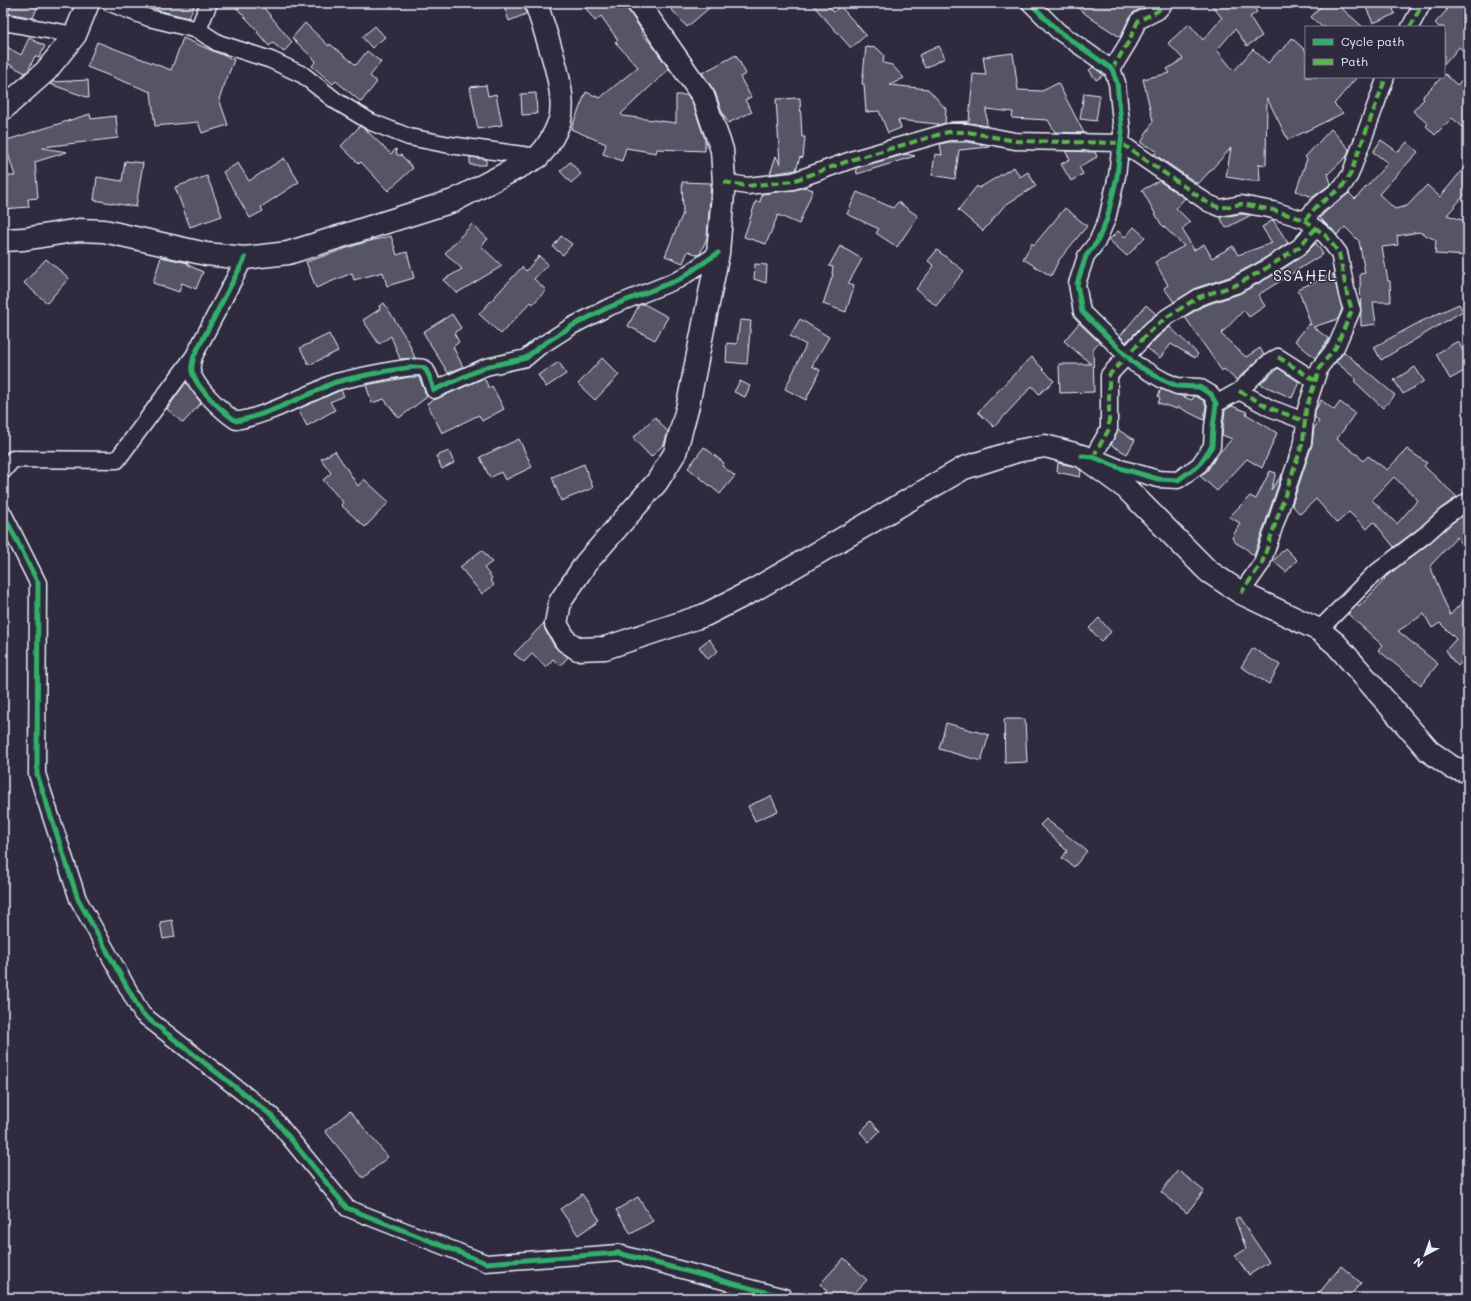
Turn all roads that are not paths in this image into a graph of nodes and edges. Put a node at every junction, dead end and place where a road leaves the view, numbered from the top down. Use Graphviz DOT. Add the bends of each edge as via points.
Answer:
graph roads {
  1 [pos="88,3"];
  2 [pos="110,3"];
  3 [pos="209,3"];
  4 [pos="536,3"];
  5 [pos="638,3"];
  6 [pos="1030,3"];
  7 [pos="1165,3"];
  8 [pos="1423,3"];
  9 [pos="3,22"];
  10 [pos="1411,26"];
  11 [pos="198,30"];
  12 [pos="75,35"];
  13 [pos="1112,69"];
  14 [pos="1386,78"];
  15 [pos="3,109"];
  16 [pos="1121,143"];
  17 [pos="538,157"];
  18 [pos="724,182"];
  19 [pos="1311,224"];
  20 [pos="3,240"];
  21 [pos="718,253"];
  22 [pos="245,258"];
  23 [pos="1126,355"];
  24 [pos="194,356"];
  25 [pos="1314,380"];
  26 [pos="1239,391"];
  27 [pos="1216,404"];
  28 [pos="1304,421"];
  29 [pos="1088,456"];
  30 [pos="3,471"];
  31 [pos="1468,501"];
  32 [pos="3,512"];
  33 [pos="1241,593"];
  34 [pos="1319,630"];
  35 [pos="1468,771"];
  36 [pos="784,1297"];
  1 -- 12 [label="main road"];
  2 -- 11 [label="street" via="149,18"];
  3 -- 11 [label="street"];
  4 -- 17 [label="main road" via="562,96 560,119 553,138"];
  5 -- 18 [label="main road" via="703,96 722,150"];
  6 -- 13 [label="street" via="1058,31"];
  7 -- 13 [label="street" via="1158,11 1138,21"];
  8 -- 10 [label="street"];
  9 -- 12 [label="street"];
  11 -- 17 [label="street" via="218,43 271,60 303,75 353,112 410,137"];
  12 -- 15 [label="main road" via="46,71"];
  13 -- 16 [label="street" via="1117,83"];
  14 -- 19 [label="street" via="1350,175 1342,187 1317,206"];
  16 -- 18 [label="street" via="1015,141 968,132 948,132 854,159 793,181 747,186"];
  16 -- 19 [label="street" via="1208,203 1220,208 1241,204 1273,210"];
  16 -- 23 [label="street" via="1117,176 1107,219 1098,242 1086,256 1077,284 1082,312"];
  17 -- 22 [label="main road" via="453,201 288,253"];
  18 -- 21 [label="main road"];
  19 -- 23 [label="street" via="1299,247 1236,285 1199,297 1167,317"];
  19 -- 25 [label="street" via="1326,236 1339,253 1352,310 1336,347 1320,367"];
  20 -- 22 [label="main road" via="79,230 104,231 206,254"];
  21 -- 24 [label="street" via="680,279 607,308 572,326 526,358 486,367 434,390 424,368 404,368 336,382 270,411 236,421 223,411 198,383 192,371"];
  21 -- 29 [label="main road" via="688,405 675,453 657,482 586,563 560,602 556,624 566,641 578,649 605,648 705,615 754,590 964,468 1017,451 1045,446"];
  22 -- 24 [label="street"];
  23 -- 27 [label="street" via="1135,364 1170,383 1177,386 1199,387 1211,394"];
  23 -- 29 [label="street" via="1109,375 1109,429"];
  24 -- 30 [label="street" via="117,460 13,459"];
  25 -- 26 [label="street" via="1278,357"];
  25 -- 28 [label="street"];
  26 -- 27 [label="street"];
  26 -- 28 [label="street" via="1270,408"];
  27 -- 29 [label="street" via="1212,446 1198,465 1178,480 1158,479"];
  28 -- 33 [label="street" via="1303,442 1262,563"];
  29 -- 33 [label="main road" via="1126,488 1208,571"];
  31 -- 34 [label="street" via="1373,575"];
  32 -- 36 [label="street" via="38,583 37,774 78,899 142,1014 271,1115 347,1208 486,1263 618,1253"];
  33 -- 34 [label="main road"];
  34 -- 35 [label="main road" via="1336,644 1429,751 1453,768"];
}
